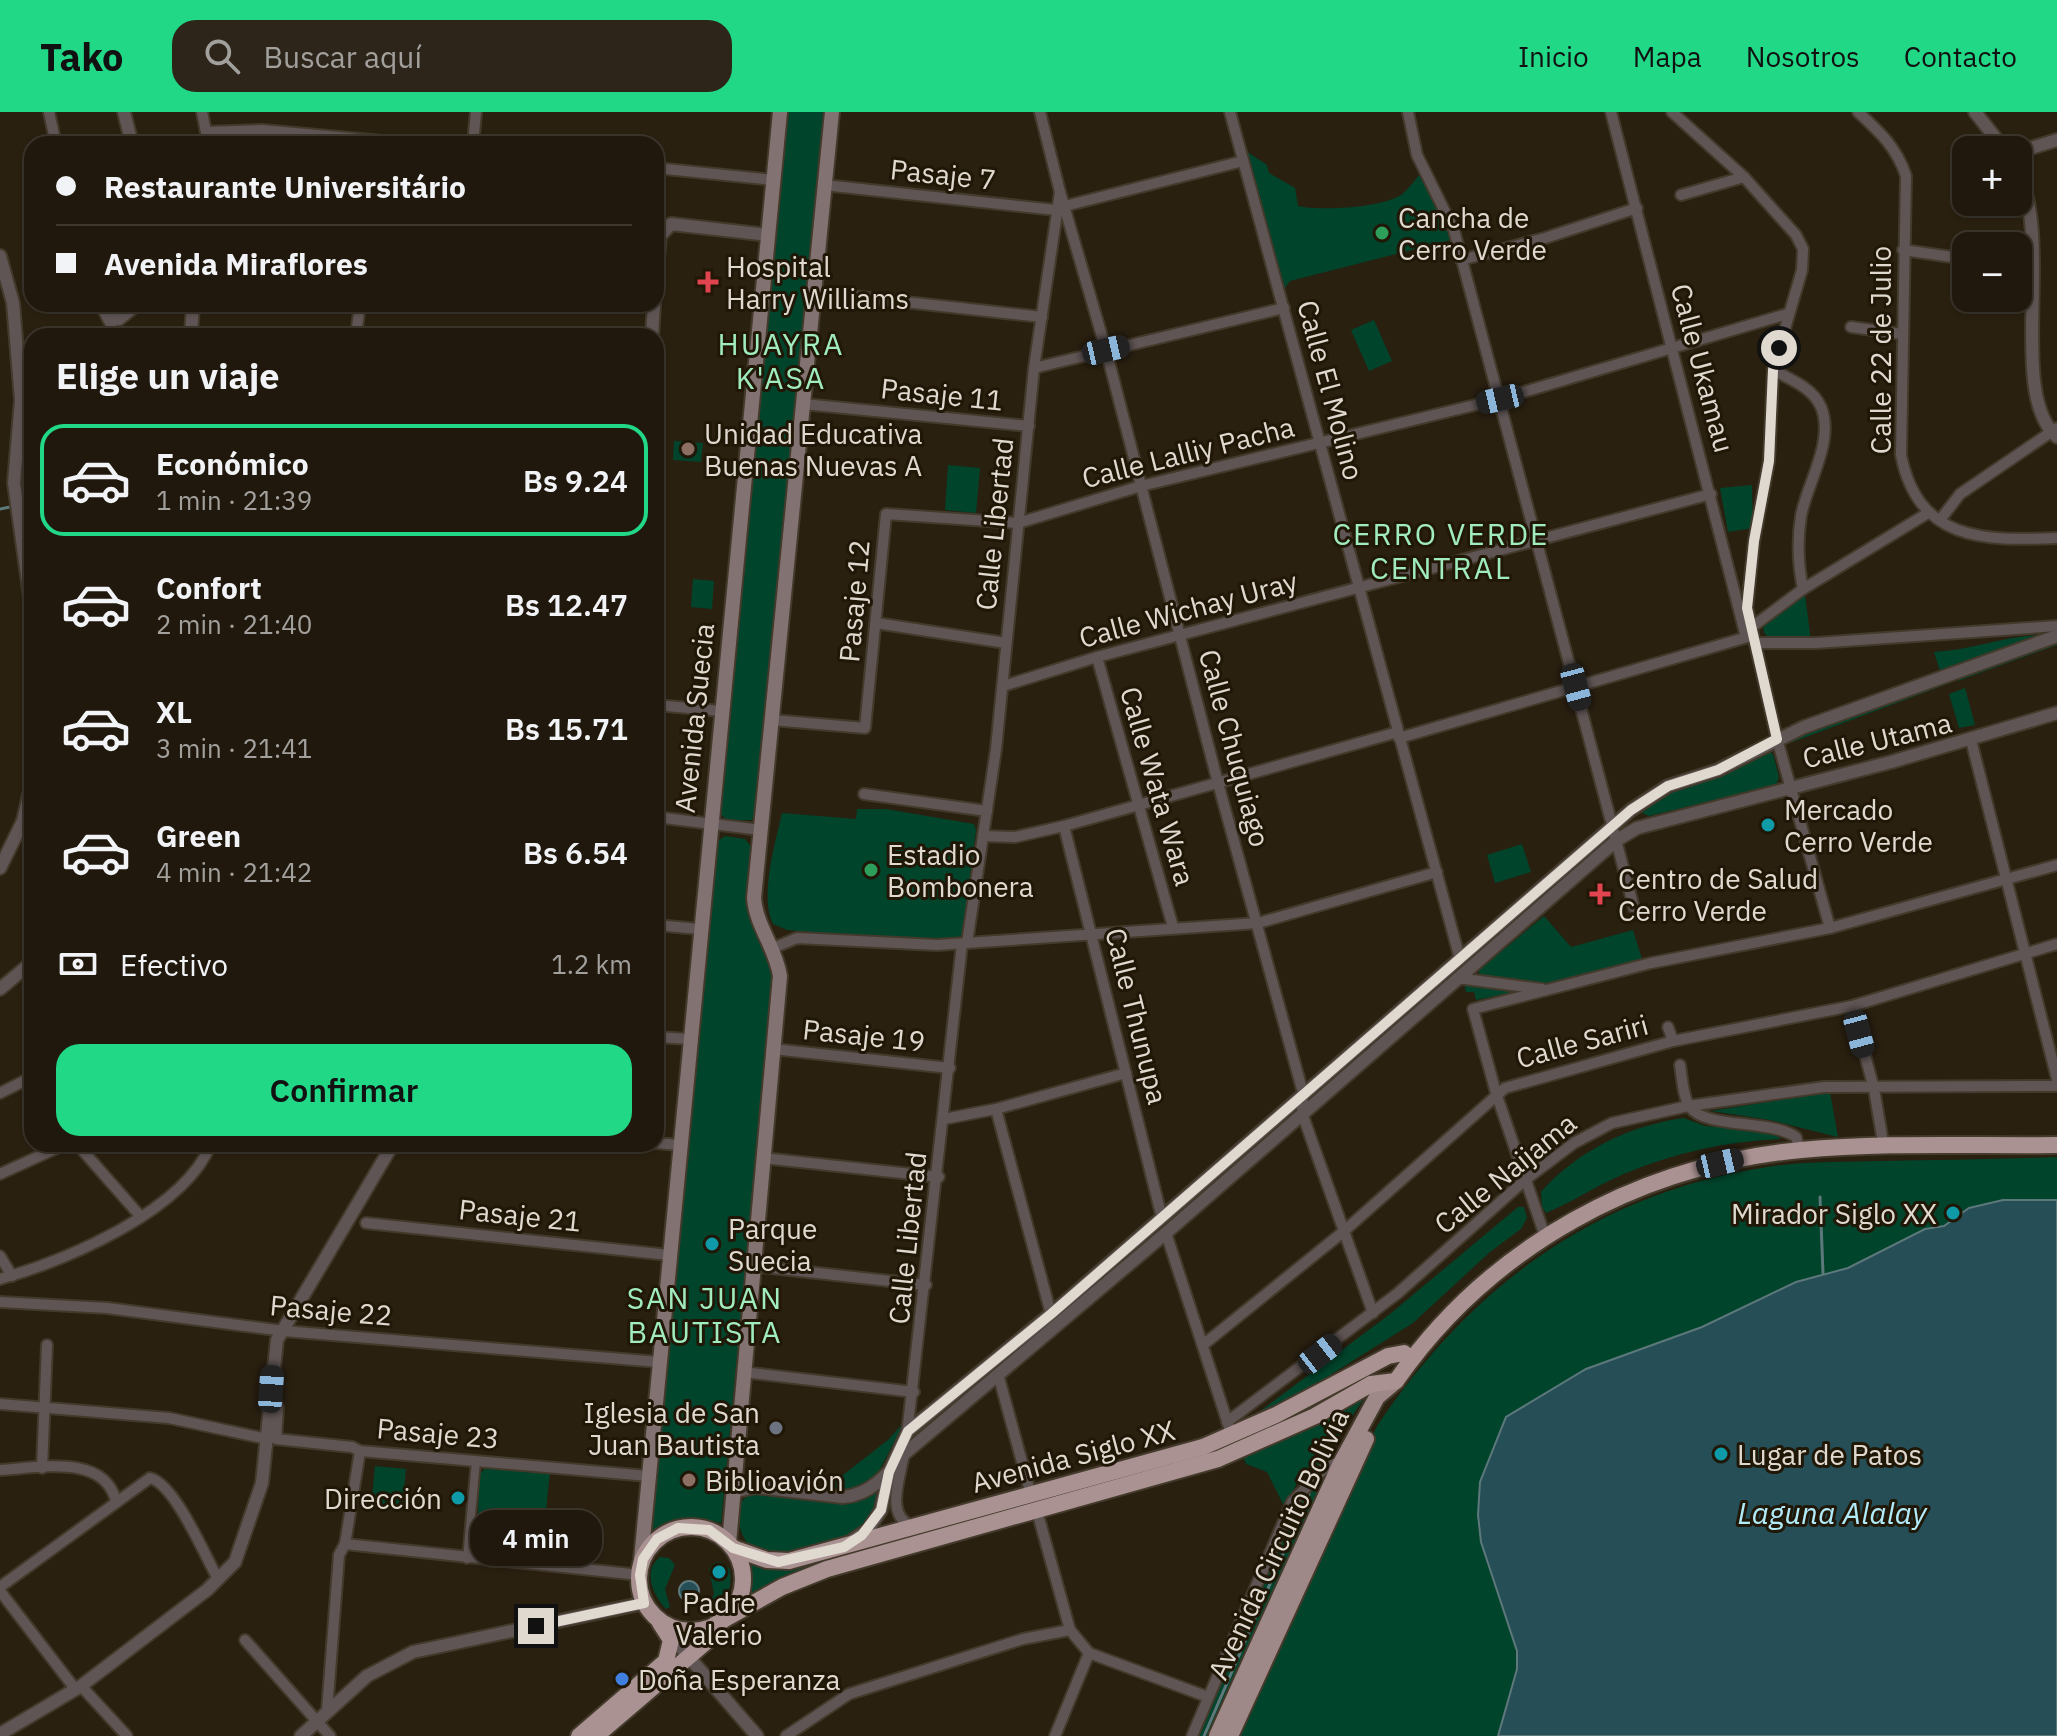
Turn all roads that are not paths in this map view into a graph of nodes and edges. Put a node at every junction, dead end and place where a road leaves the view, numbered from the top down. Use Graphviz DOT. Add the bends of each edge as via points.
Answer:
graph roads {
  1 [pos="49,112"];
  2 [pos="124,112"];
  3 [pos="202,112"];
  4 [pos="476,112"];
  5 [pos="780,112"];
  6 [pos="832,112"];
  7 [pos="1040,112"];
  8 [pos="1230,112"];
  9 [pos="1611,112"];
  10 [pos="1672,112"];
  11 [pos="1858,112"];
  12 [pos="1975,112"];
  13 [pos="1410,113"];
  14 [pos="54,136"];
  15 [pos="130,136"];
  16 [pos="305,136"];
  17 [pos="474,136"];
  18 [pos="1994,136"];
  19 [pos="2057,140"];
  20 [pos="2032,148"];
  21 [pos="1243,161"];
  22 [pos="664,169"];
  23 [pos="1744,177"];
  24 [pos="773,180"];
  25 [pos="824,185"];
  26 [pos="1681,195"];
  27 [pos="1060,207"];
  28 [pos="1637,208"];
  29 [pos="2031,216"];
  30 [pos="664,232"];
  31 [pos="768,235"];
  32 [pos="1903,250"];
  33 [pos="0,256"];
  34 [pos="1952,257"];
  35 [pos="1461,260"];
  36 [pos="2034,268"];
  37 [pos="814,292"];
  38 [pos="1284,308"];
  39 [pos="110,312"];
  40 [pos="129,312"];
  41 [pos="1787,314"];
  42 [pos="1042,317"];
  43 [pos="1851,327"];
  44 [pos="1902,334"];
  45 [pos="1106,350"];
  46 [pos="1674,350"];
  47 [pos="1034,368"];
  48 [pos="1773,370"];
  49 [pos="24,383"];
  50 [pos="1500,399"];
  51 [pos="803,404"];
  52 [pos="24,411"];
  53 [pos="1029,426"];
  54 [pos="2055,432"];
  55 [pos="1320,443"];
  56 [pos="1141,486"];
  57 [pos="1711,494"];
  58 [pos="1928,513"];
  59 [pos="1940,520"];
  60 [pos="1018,523"];
  61 [pos="2057,538"];
  62 [pos="1537,542"];
  63 [pos="24,554"];
  64 [pos="1359,589"];
  65 [pos="1803,589"];
  66 [pos="876,623"];
  67 [pos="2057,626"];
  68 [pos="1179,635"];
  69 [pos="1752,636"];
  70 [pos="2057,636"];
  71 [pos="1006,643"];
  72 [pos="1097,657"];
  73 [pos="1003,686"];
  74 [pos="1576,687"];
  75 [pos="664,706"];
  76 [pos="721,711"];
  77 [pos="2057,713"];
  78 [pos="772,720"];
  79 [pos="1399,735"];
  80 [pos="1777,739"];
  81 [pos="1971,740"];
  82 [pos="1218,783"];
  83 [pos="1790,786"];
  84 [pos="864,794"];
  85 [pos="1137,805"];
  86 [pos="987,811"];
  87 [pos="24,817"];
  88 [pos="664,818"];
  89 [pos="709,824"];
  90 [pos="1613,824"];
  91 [pos="1064,826"];
  92 [pos="761,830"];
  93 [pos="983,836"];
  94 [pos="1617,840"];
  95 [pos="2057,865"];
  96 [pos="0,868"];
  97 [pos="1437,872"];
  98 [pos="2004,879"];
  99 [pos="1634,908"];
  100 [pos="1258,923"];
  101 [pos="664,926"];
  102 [pos="1173,927"];
  103 [pos="1830,928"];
  104 [pos="699,929"];
  105 [pos="1091,932"];
  106 [pos="965,943"];
  107 [pos="2057,944"];
  108 [pos="773,948"];
  109 [pos="2024,952"];
  110 [pos="1460,959"];
  111 [pos="24,969"];
  112 [pos="1457,978"];
  113 [pos="0,989"];
  114 [pos="1550,990"];
  115 [pos="1852,1006"];
  116 [pos="1668,1027"];
  117 [pos="664,1037"];
  118 [pos="689,1039"];
  119 [pos="1673,1041"];
  120 [pos="773,1049"];
  121 [pos="1680,1065"];
  122 [pos="950,1068"];
  123 [pos="1126,1073"];
  124 [pos="2057,1079"];
  125 [pos="24,1081"];
  126 [pos="2057,1086"];
  127 [pos="1874,1089"];
  128 [pos="0,1093"];
  129 [pos="1303,1093"];
  130 [pos="1496,1093"];
  131 [pos="1688,1106"];
  132 [pos="996,1109"];
  133 [pos="1302,1113"];
  134 [pos="944,1119"];
  135 [pos="664,1144"];
  136 [pos="679,1145"];
  137 [pos="2057,1145"];
  138 [pos="1884,1148"];
  139 [pos="1800,1150"];
  140 [pos="48,1152"];
  141 [pos="84,1152"];
  142 [pos="207,1152"];
  143 [pos="388,1152"];
  144 [pos="763,1158"];
  145 [pos="0,1174"];
  146 [pos="939,1177"];
  147 [pos="1525,1180"];
  148 [pos="141,1217"];
  149 [pos="1162,1218"];
  150 [pos="366,1223"];
  151 [pos="1343,1232"];
  152 [pos="1166,1233"];
  153 [pos="1545,1236"];
  154 [pos="669,1255"];
  155 [pos="0,1256"];
  156 [pos="754,1266"];
  157 [pos="12,1276"];
  158 [pos="0,1279"];
  159 [pos="926,1285"];
  160 [pos="0,1302"];
  161 [pos="1373,1313"];
  162 [pos="1051,1314"];
  163 [pos="284,1331"];
  164 [pos="47,1345"];
  165 [pos="1203,1345"];
  166 [pos="1411,1359"];
  167 [pos="659,1362"];
  168 [pos="743,1372"];
  169 [pos="998,1374"];
  170 [pos="1396,1381"];
  171 [pos="271,1389"];
  172 [pos="914,1392"];
  173 [pos="0,1404"];
  174 [pos="44,1409"];
  175 [pos="1229,1429"];
  176 [pos="908,1431"];
  177 [pos="267,1439"];
  178 [pos="360,1451"];
  179 [pos="903,1455"];
  180 [pos="476,1461"];
  181 [pos="42,1468"];
  182 [pos="1346,1468"];
  183 [pos="0,1470"];
  184 [pos="889,1472"];
  185 [pos="648,1476"];
  186 [pos="733,1492"];
  187 [pos="116,1501"];
  188 [pos="1034,1503"];
  189 [pos="914,1527"];
  190 [pos="345,1544"];
  191 [pos="731,1545"];
  192 [pos="844,1547"];
  193 [pos="467,1559"];
  194 [pos="640,1572"];
  195 [pos="218,1579"];
  196 [pos="0,1589"];
  197 [pos="644,1603"];
  198 [pos="656,1617"];
  199 [pos="720,1622"];
  200 [pos="1070,1630"];
  201 [pos="669,1634"];
  202 [pos="245,1640"];
  203 [pos="1089,1653"];
  204 [pos="688,1657"];
  205 [pos="78,1688"];
  206 [pos="1208,1697"];
  207 [pos="327,1711"];
  208 [pos="317,1721"];
  209 [pos="0,1734"];
  210 [pos="127,1736"];
  211 [pos="301,1736"];
  212 [pos="330,1736"];
  213 [pos="579,1736"];
  214 [pos="596,1736"];
  215 [pos="757,1736"];
  216 [pos="786,1736"];
  217 [pos="1055,1736"];
  218 [pos="1192,1736"];
  219 [pos="1217,1736"];
  220 [pos="1230,1736"];
  1 -- 14 [label="street"];
  2 -- 15 [label="street"];
  3 -- 16 [label="street" via="206,132 240,129"];
  4 -- 17 [label="street"];
  5 -- 24 [label="main road, Avenida Suecia"];
  6 -- 25 [label="main road"];
  7 -- 27 [label="street, Calle Libertad"];
  8 -- 21 [label="street, Calle El Molino"];
  9 -- 28 [label="street, Calle Ukamau"];
  10 -- 23 [label="street"];
  11 -- 32 [label="street, Calle 22 de Julio" via="1885,136 1906,176"];
  12 -- 18 [label="street"];
  13 -- 35 [label="street" via="1417,155 1454,230"];
  19 -- 20 [label="street"];
  21 -- 27 [label="street, Pasaje 7"];
  21 -- 38 [label="street, Calle El Molino"];
  22 -- 24 [label="street"];
  23 -- 26 [label="street"];
  23 -- 41 [label="street" via="1803,249 1802,270"];
  24 -- 31 [label="main road, Avenida Suecia"];
  25 -- 27 [label="street, Pasaje 7"];
  25 -- 37 [label="main road"];
  27 -- 42 [label="street, Calle Libertad"];
  27 -- 45 [label="street, Calle Chuquiago"];
  28 -- 35 [label="street"];
  28 -- 46 [label="street, Calle Ukamau"];
  29 -- 36 [label="street"];
  30 -- 31 [label="street" via="671,224"];
  31 -- 76 [label="main road, Avenida Suecia"];
  32 -- 34 [label="street"];
  32 -- 44 [label="street, Calle 22 de Julio"];
  33 -- 49 [label="street" via="13,303"];
  35 -- 50 [label="street"];
  36 -- 54 [label="street" via="2034,388 2038,410"];
  37 -- 42 [label="street"];
  37 -- 51 [label="main road"];
  38 -- 45 [label="street"];
  38 -- 55 [label="street, Calle El Molino"];
  39 -- 40 [label="street" via="119,320"];
  41 -- 46 [label="street, Calle Lalliy Pacha"];
  41 -- 48 [label="street"];
  42 -- 47 [label="street, Calle Libertad"];
  43 -- 44 [label="street"];
  44 -- 58 [label="street, Calle 22 de Julio" via="1901,455 1909,485"];
  45 -- 47 [label="street"];
  45 -- 56 [label="street, Calle Chuquiago"];
  46 -- 50 [label="street, Calle Lalliy Pacha"];
  46 -- 57 [label="street, Calle Ukamau"];
  47 -- 53 [label="street, Calle Libertad"];
  48 -- 65 [label="street" via="1804,387 1821,408 1823,420 1818,463 1798,538"];
  48 -- 69 [label="street" via="1769,461 1747,591"];
  50 -- 55 [label="street, Calle Lalliy Pacha"];
  50 -- 62 [label="street"];
  51 -- 53 [label="street, Pasaje 11"];
  51 -- 78 [label="main road"];
  52 -- 63 [label="street" via="14,483"];
  53 -- 60 [label="street, Calle Libertad"];
  54 -- 59 [label="street" via="1960,494"];
  55 -- 56 [label="street, Calle Lalliy Pacha"];
  55 -- 64 [label="street, Calle El Molino"];
  56 -- 60 [label="street, Calle Lalliy Pacha"];
  56 -- 68 [label="street, Calle Chuquiago"];
  57 -- 62 [label="street, Calle Wichay Uray"];
  57 -- 69 [label="street, Calle Ukamau"];
  58 -- 59 [label="street, Calle 22 de Julio"];
  58 -- 65 [label="street"];
  59 -- 61 [label="street, Calle 22 de Julio" via="1978,537"];
  60 -- 66 [label="street, Pasaje 12" via="886,514"];
  60 -- 71 [label="street, Calle Libertad"];
  62 -- 64 [label="street, Calle Wichay Uray"];
  62 -- 74 [label="street"];
  64 -- 68 [label="street, Calle Wichay Uray"];
  64 -- 79 [label="street, Calle El Molino"];
  65 -- 69 [label="street"];
  66 -- 71 [label="street"];
  66 -- 78 [label="street, Pasaje 12" via="865,728"];
  67 -- 69 [label="street" via="1831,642"];
  68 -- 72 [label="street, Calle Wichay Uray"];
  68 -- 82 [label="street, Calle Chuquiago"];
  69 -- 74 [label="street"];
  69 -- 80 [label="street, Calle Ukamau"];
  70 -- 80 [label="street"];
  71 -- 73 [label="street, Calle Libertad"];
  72 -- 73 [label="street, Calle Wichay Uray"];
  72 -- 85 [label="street, Calle Wata Wara"];
  73 -- 86 [label="street, Calle Libertad"];
  74 -- 79 [label="street"];
  74 -- 90 [label="street"];
  75 -- 76 [label="street"];
  76 -- 89 [label="main road, Avenida Suecia"];
  77 -- 81 [label="street, Calle Utama"];
  78 -- 92 [label="main road"];
  79 -- 82 [label="street"];
  79 -- 97 [label="street, Calle El Molino"];
  80 -- 83 [label="street, Calle Ukamau"];
  80 -- 90 [label="street" via="1718,770 1668,786"];
  81 -- 83 [label="street, Calle Utama"];
  81 -- 98 [label="street"];
  82 -- 85 [label="street"];
  82 -- 100 [label="street, Calle Chuquiago"];
  83 -- 94 [label="street, Calle Utama" via="1637,828"];
  83 -- 103 [label="street, Calle Ukamau"];
  84 -- 86 [label="street"];
  85 -- 91 [label="street"];
  85 -- 102 [label="street, Calle Wata Wara"];
  86 -- 93 [label="street, Calle Libertad"];
  87 -- 96 [label="street"];
  88 -- 89 [label="street"];
  89 -- 92 [label="street"];
  89 -- 104 [label="main road, Avenida Suecia"];
  90 -- 94 [label="street"];
  90 -- 110 [label="street"];
  91 -- 93 [label="street" via="1015,837"];
  91 -- 105 [label="street, Calle Thunupa"];
  92 -- 108 [label="main road" via="755,908"];
  93 -- 106 [label="street, Calle Libertad"];
  94 -- 99 [label="street"];
  94 -- 112 [label="street, Calle Utama"];
  95 -- 98 [label="street"];
  97 -- 100 [label="street"];
  97 -- 110 [label="street, Calle El Molino"];
  98 -- 103 [label="street"];
  98 -- 109 [label="street"];
  100 -- 102 [label="street"];
  100 -- 129 [label="street, Calle Chuquiago"];
  101 -- 104 [label="street"];
  102 -- 105 [label="street"];
  103 -- 114 [label="street" via="1651,963"];
  104 -- 118 [label="main road, Avenida Suecia"];
  105 -- 106 [label="street"];
  105 -- 123 [label="street, Calle Thunupa"];
  106 -- 108 [label="street" via="797,938"];
  106 -- 122 [label="street, Calle Libertad"];
  107 -- 109 [label="street, Calle Sariri"];
  108 -- 120 [label="main road" via="780,976"];
  109 -- 115 [label="street, Calle Sariri"];
  109 -- 124 [label="street"];
  110 -- 129 [label="street"];
  111 -- 113 [label="street"];
  112 -- 114 [label="street"];
  112 -- 133 [label="street, Calle Utama"];
  114 -- 130 [label="street" via="1473,1009"];
  115 -- 119 [label="street, Calle Sariri"];
  115 -- 127 [label="street"];
  116 -- 119 [label="street"];
  117 -- 118 [label="street"];
  118 -- 136 [label="main road, Avenida Suecia"];
  119 -- 130 [label="street, Calle Sariri"];
  120 -- 122 [label="street, Pasaje 19"];
  120 -- 144 [label="main road"];
  121 -- 131 [label="street"];
  122 -- 134 [label="street, Calle Libertad"];
  123 -- 132 [label="street"];
  123 -- 149 [label="street, Calle Thunupa"];
  125 -- 128 [label="street"];
  126 -- 127 [label="street, Calle Naijama"];
  127 -- 131 [label="street, Calle Naijama" via="1824,1087"];
  127 -- 138 [label="street"];
  129 -- 133 [label="street, Calle Chuquiago"];
  129 -- 149 [label="street"];
  130 -- 147 [label="street"];
  130 -- 151 [label="street, Calle Sariri"];
  131 -- 139 [label="street" via="1701,1116 1788,1132"];
  131 -- 147 [label="street, Calle Naijama" via="1612,1123 1574,1143"];
  132 -- 134 [label="street"];
  132 -- 162 [label="street"];
  133 -- 151 [label="street, Calle Chuquiago"];
  133 -- 152 [label="street, Calle Utama"];
  134 -- 146 [label="street, Calle Libertad"];
  135 -- 136 [label="street"];
  136 -- 154 [label="main road, Avenida Suecia"];
  137 -- 138 [label="highway, Avenida Circuito Bolivia"];
  138 -- 139 [label="highway, Avenida Circuito Bolivia"];
  139 -- 153 [label="highway, Avenida Circuito Bolivia" via="1743,1157 1645,1184"];
  140 -- 145 [label="street"];
  141 -- 148 [label="street"];
  142 -- 148 [label="street" via="195,1174"];
  143 -- 163 [label="street"];
  144 -- 146 [label="street"];
  144 -- 156 [label="main road"];
  146 -- 159 [label="street, Calle Libertad"];
  147 -- 153 [label="street"];
  147 -- 161 [label="street, Calle Naijama"];
  148 -- 157 [label="street"];
  149 -- 162 [label="street"];
  150 -- 154 [label="street, Pasaje 21"];
  151 -- 161 [label="street, Calle Chuquiago"];
  151 -- 165 [label="street, Calle Sariri"];
  152 -- 165 [label="street"];
  152 -- 169 [label="street, Calle Utama"];
  153 -- 166 [label="highway, Avenida Circuito Bolivia" via="1469,1296"];
  154 -- 167 [label="main road, Avenida Suecia"];
  155 -- 157 [label="street"];
  156 -- 159 [label="street"];
  156 -- 168 [label="main road"];
  157 -- 158 [label="street"];
  159 -- 172 [label="street, Calle Libertad"];
  160 -- 163 [label="street, Pasaje 22" via="107,1308"];
  161 -- 175 [label="street, Calle Naijama"];
  162 -- 176 [label="street"];
  163 -- 167 [label="street, Pasaje 22"];
  163 -- 171 [label="street" via="273,1351"];
  164 -- 174 [label="street"];
  165 -- 175 [label="street"];
  166 -- 170 [label="highway, Avenida Circuito Bolivia"];
  166 -- 175 [label="highway, Avenida Siglo XX" via="1404,1353 1388,1356"];
  167 -- 185 [label="main road, Avenida Suecia"];
  168 -- 172 [label="street"];
  168 -- 186 [label="main road"];
  169 -- 179 [label="street, Calle Utama"];
  169 -- 188 [label="street"];
  170 -- 182 [label="main road, Avenida Circuito Bolivia" via="1377,1397"];
  170 -- 188 [label="highway, Avenida Siglo XX" via="1371,1384 1233,1454"];
  171 -- 177 [label="street"];
  171 -- 178 [label="street, Pasaje 23" via="278,1408 276,1439"];
  172 -- 176 [label="street, Calle Libertad"];
  173 -- 174 [label="street"];
  174 -- 177 [label="street" via="169,1418"];
  174 -- 181 [label="street"];
  175 -- 188 [label="highway, Avenida Siglo XX"];
  176 -- 179 [label="street, Calle Libertad"];
  176 -- 184 [label="street"];
  177 -- 195 [label="street" via="262,1483 243,1545"];
  178 -- 180 [label="street, Pasaje 23"];
  178 -- 190 [label="street"];
  179 -- 184 [label="street, Calle Utama"];
  179 -- 189 [label="street, Calle Libertad" via="895,1511 900,1521"];
  180 -- 185 [label="street, Pasaje 23"];
  180 -- 193 [label="street"];
  181 -- 183 [label="street"];
  181 -- 187 [label="street" via="95,1472 112,1486"];
  182 -- 206 [label="street" via="1326,1467 1292,1502"];
  182 -- 219 [label="main road, Avenida Circuito Bolivia"];
  182 -- 220 [label="main road, Avenida Circuito Bolivia"];
  184 -- 186 [label="street" via="856,1496 755,1487"];
  184 -- 192 [label="street" via="876,1519"];
  185 -- 194 [label="main road, Avenida Suecia"];
  186 -- 191 [label="main road"];
  187 -- 195 [label="street" via="144,1480 163,1484"];
  187 -- 196 [label="street"];
  188 -- 189 [label="highway, Avenida Siglo XX"];
  188 -- 199 [label="highway, Avenida Siglo XX" via="799,1578"];
  188 -- 200 [label="street"];
  189 -- 192 [label="highway, Avenida Siglo XX"];
  190 -- 193 [label="street"];
  190 -- 207 [label="street" via="339,1555"];
  191 -- 192 [label="highway, Avenida Siglo XX" via="778,1562"];
  191 -- 194 [label="highway" via="701,1528 678,1528 652,1545"];
  191 -- 199 [label="highway" via="743,1571 742,1587 738,1602"];
  193 -- 194 [label="street"];
  194 -- 197 [label="highway"];
  195 -- 205 [label="street"];
  196 -- 205 [label="street"];
  197 -- 198 [label="highway"];
  197 -- 207 [label="street" via="413,1652 367,1676"];
  198 -- 199 [label="highway" via="685,1631"];
  198 -- 201 [label="highway"];
  199 -- 204 [label="highway, Avenida Siglo XX"];
  200 -- 203 [label="street"];
  200 -- 216 [label="street" via="1023,1639 849,1694"];
  201 -- 204 [label="street"];
  201 -- 213 [label="highway" via="672,1646 666,1661"];
  202 -- 208 [label="street"];
  203 -- 206 [label="street"];
  203 -- 217 [label="street"];
  204 -- 214 [label="highway, Avenida Siglo XX"];
  204 -- 215 [label="street"];
  205 -- 209 [label="street"];
  205 -- 210 [label="street"];
  206 -- 218 [label="street"];
  207 -- 208 [label="street"];
  208 -- 211 [label="street"];
  208 -- 212 [label="street"];
}
